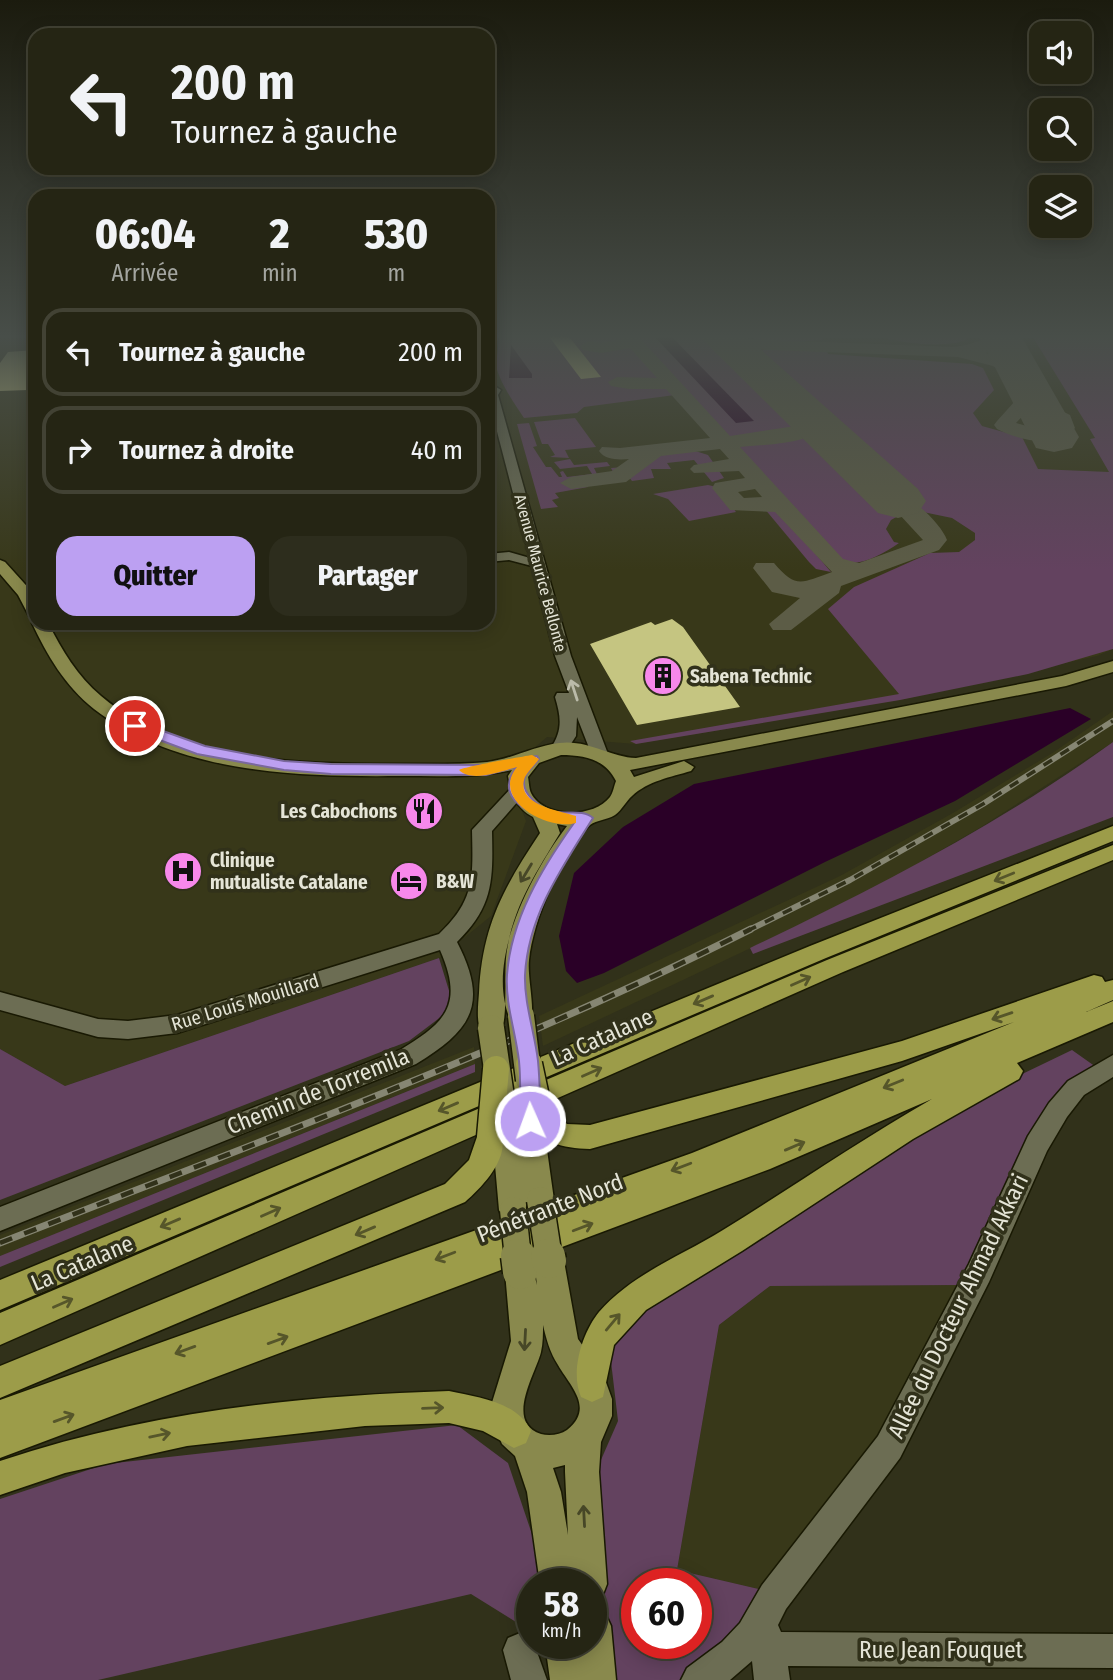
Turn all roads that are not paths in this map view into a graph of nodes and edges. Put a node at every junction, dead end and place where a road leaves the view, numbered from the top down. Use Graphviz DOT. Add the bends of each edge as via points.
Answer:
graph roads {
  1 [pos="496,412"];
  2 [pos="498,412"];
  3 [pos="528,555"];
  4 [pos="495,557"];
  5 [pos="0,565"];
  6 [pos="28,599"];
  7 [pos="44,630"];
  8 [pos="1113,666"];
  9 [pos="1113,672"];
  10 [pos="559,750"];
  11 [pos="607,758"];
  12 [pos="532,759"];
  13 [pos="486,770"];
  14 [pos="626,791"];
  15 [pos="526,799"];
  16 [pos="585,818"];
  17 [pos="1113,833"];
  18 [pos="1113,852"];
  19 [pos="446,940"];
  20 [pos="1113,978"];
  21 [pos="1113,989"];
  22 [pos="0,1001"];
  23 [pos="1113,1011"];
  24 [pos="1113,1020"];
  25 [pos="529,1064"];
  26 [pos="1113,1065"];
  27 [pos="496,1069"];
  28 [pos="517,1126"];
  29 [pos="0,1219"];
  30 [pos="534,1266"];
  31 [pos="0,1295"];
  32 [pos="0,1329"];
  33 [pos="0,1382"];
  34 [pos="592,1385"];
  35 [pos="0,1416"];
  36 [pos="521,1438"];
  37 [pos="584,1440"];
  38 [pos="0,1441"];
  39 [pos="0,1478"];
  40 [pos="556,1568"];
  41 [pos="588,1568"];
  42 [pos="767,1650"];
  43 [pos="1113,1651"];
  44 [pos="566,1659"];
  45 [pos="595,1659"];
  46 [pos="569,1680"];
  47 [pos="597,1680"];
  48 [pos="699,1680"];
  1 -- 3 [label="street, Avenue Maurice Bellonte"];
  11 -- 2 [label="street, Avenue Maurice Bellonte, one-way" via="582,713"];
  3 -- 4 [label="street"];
  3 -- 10 [label="street, Avenue Maurice Bellonte" via="543,605 552,662 571,721 570,733"];
  5 -- 6 [label="main road"];
  7 -- 13 [label="main road" via="57,656 87,694 135,726 169,740 243,760 284,765"];
  8 -- 11 [label="main road" via="1010,692 636,764"];
  9 -- 14 [label="main road" via="1026,695 702,762 646,778"];
  10 -- 11 [label="main road"];
  10 -- 12 [label="main road"];
  11 -- 14 [label="main road" via="626,781"];
  12 -- 13 [label="main road"];
  12 -- 15 [label="main road" via="518,776"];
  13 -- 15 [label="main road"];
  14 -- 16 [label="main road" via="612,808"];
  15 -- 16 [label="main road" via="570,819"];
  15 -- 19 [label="street" via="494,814 482,830 481,897 470,919"];
  15 -- 27 [label="main road, one-way, bridge" via="550,832 508,904 497,940 490,980"];
  16 -- 25 [label="main road, bridge" via="555,862 520,945 516,977"];
  17 -- 31 [label="highway, La Catalane, one-way" via="818,951"];
  32 -- 18 [label="highway, La Catalane, one-way" via="835,966"];
  19 -- 22 [label="street, Rue Louis Mouillard" via="177,1024 128,1030 98,1028"];
  19 -- 29 [label="street, Chemin de Torremila" via="461,969 463,999 446,1032 408,1057"];
  20 -- 28 [label="highway, one-way" via="902,1051 590,1137"];
  21 -- 35 [label="highway, Pénétrante Nord, one-way" via="1006,1038 736,1146"];
  38 -- 23 [label="highway, Pénétrante Nord, one-way" via="760,1160"];
  34 -- 24 [label="highway, one-way" via="595,1354 607,1326 634,1298 959,1096"];
  25 -- 28 [label="highway, bridge"];
  26 -- 42 [label="street, Allée du Docteur Ahmad Akkari" via="1076,1088 1037,1144 979,1273 889,1447 774,1597"];
  27 -- 28 [label="highway, bridge"];
  28 -- 30 [label="main road, bridge" via="540,1200"];
  28 -- 30 [label="main road, bridge" via="513,1210"];
  28 -- 33 [label="highway, one-way" via="477,1175 454,1193"];
  30 -- 34 [label="main road" via="567,1353"];
  30 -- 36 [label="main road, one-way" via="527,1341 506,1407"];
  34 -- 37 [label="main road" via="595,1416"];
  36 -- 37 [label="main road" via="548,1451 568,1449"];
  39 -- 36 [label="highway, one-way" via="65,1456 187,1429 365,1410 449,1408 489,1416"];
  36 -- 40 [label="main road" via="544,1492"];
  41 -- 37 [label="main road, one-way"];
  42 -- 43 [label="street, Rue Jean Fouquet"];
  42 -- 48 [label="street, Allée du Docteur Ahmad Akkari" via="732,1660"];
  44 -- 46 [label="main road"];
  45 -- 47 [label="main road"];
}
